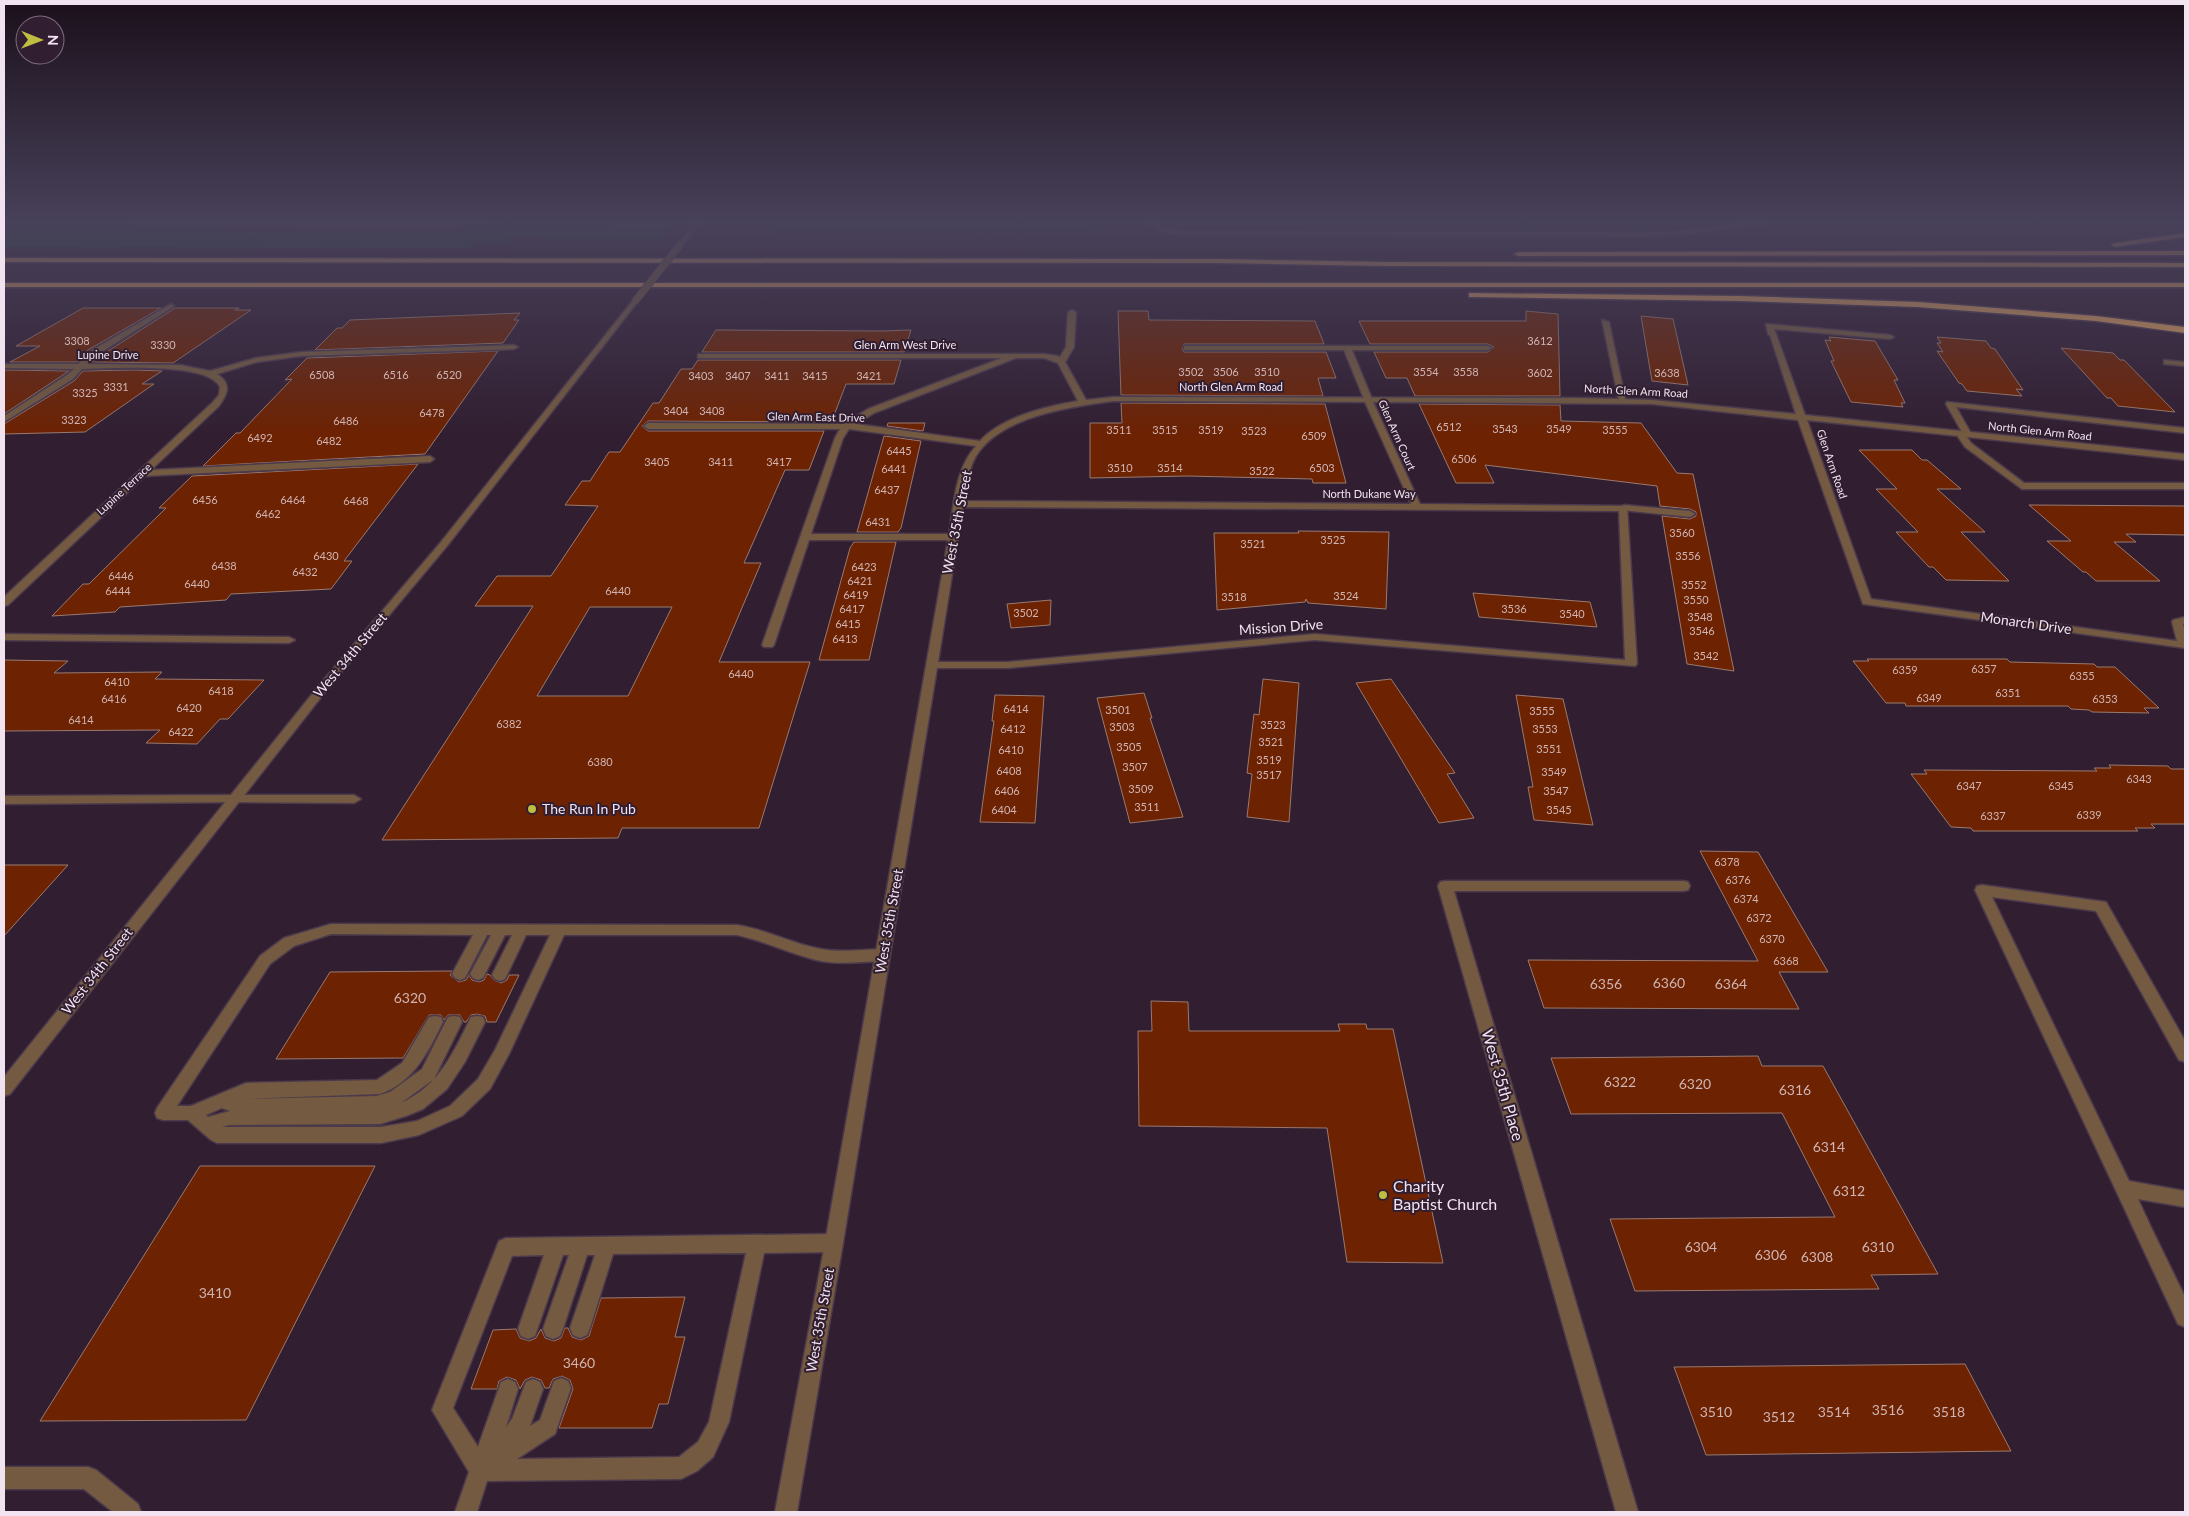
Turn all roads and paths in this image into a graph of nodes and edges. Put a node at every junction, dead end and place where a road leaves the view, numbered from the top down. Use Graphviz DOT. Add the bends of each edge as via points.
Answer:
graph roads {
  1 [pos="641,294"];
  2 [pos="1393,294"];
  3 [pos="1435,294"];
  4 [pos="1464,295"];
  5 [pos="171,306"];
  6 [pos="1072,312"];
  7 [pos="1605,322"];
  8 [pos="2185,330"];
  9 [pos="1890,337"];
  10 [pos="514,347"];
  11 [pos="1187,348"];
  12 [pos="1347,348"];
  13 [pos="1488,348"];
  14 [pos="701,356"];
  15 [pos="1015,356"];
  16 [pos="1061,362"];
  17 [pos="2167,362"];
  18 [pos="2185,364"];
  19 [pos="4,366"];
  20 [pos="82,366"];
  21 [pos="211,373"];
  22 [pos="1368,399"];
  23 [pos="1623,401"];
  24 [pos="1084,403"];
  25 [pos="1803,418"];
  26 [pos="4,419"];
  27 [pos="648,426"];
  28 [pos="846,427"];
  29 [pos="2185,430"];
  30 [pos="1964,434"];
  31 [pos="982,444"];
  32 [pos="2185,457"];
  33 [pos="430,459"];
  34 [pos="142,473"];
  35 [pos="2185,486"];
  36 [pos="959,504"];
  37 [pos="1417,507"];
  38 [pos="1624,508"];
  39 [pos="1690,514"];
  40 [pos="805,537"];
  41 [pos="953,537"];
  42 [pos="4,602"];
  43 [pos="1867,602"];
  44 [pos="2185,620"];
  45 [pos="4,637"];
  46 [pos="289,640"];
  47 [pos="2185,644"];
  48 [pos="768,645"];
  49 [pos="932,665"];
  50 [pos="234,799"];
  51 [pos="354,799"];
  52 [pos="4,800"];
  53 [pos="1683,886"];
  54 [pos="521,930"];
  55 [pos="482,931"];
  56 [pos="500,931"];
  57 [pos="560,931"];
  58 [pos="882,955"];
  59 [pos="460,974"];
  60 [pos="478,974"];
  61 [pos="500,975"];
  62 [pos="435,1022"];
  63 [pos="454,1022"];
  64 [pos="477,1022"];
  65 [pos="2185,1055"];
  66 [pos="4,1089"];
  67 [pos="222,1100"];
  68 [pos="192,1113"];
  69 [pos="205,1125"];
  70 [pos="2123,1188"];
  71 [pos="2185,1199"];
  72 [pos="834,1243"];
  73 [pos="757,1244"];
  74 [pos="557,1246"];
  75 [pos="581,1246"];
  76 [pos="607,1246"];
  77 [pos="2185,1316"];
  78 [pos="580,1328"];
  79 [pos="528,1329"];
  80 [pos="553,1329"];
  81 [pos="533,1388"];
  82 [pos="560,1388"];
  83 [pos="508,1389"];
  84 [pos="480,1470"];
  85 [pos="4,1478"];
  86 [pos="130,1512"];
  87 [pos="466,1512"];
  88 [pos="786,1512"];
  89 [pos="1627,1512"];
  1 -- 50 [label="street, West 34th Street, bridge" via="444,544"];
  2 -- 3 [label="highway"];
  4 -- 8 [label="highway" via="1915,303 2037,312"];
  5 -- 20 [label="street" via="92,354"];
  6 -- 16 [label="street" via="1070,347"];
  7 -- 23 [label="street"];
  9 -- 25 [label="street, Glen Arm Road" via="1769,326"];
  10 -- 21 [label="street" via="293,355 256,360"];
  11 -- 12 [label="street"];
  12 -- 13 [label="street"];
  12 -- 22 [label="street, Glen Arm Court"];
  14 -- 15 [label="street, Glen Arm West Drive"];
  15 -- 16 [label="street, Glen Arm West Drive" via="1044,356"];
  15 -- 28 [label="street" via="882,406"];
  16 -- 24 [label="street"];
  17 -- 18 [label="street"];
  19 -- 20 [label="street, Lupine Drive"];
  20 -- 21 [label="street, Lupine Drive" via="172,366"];
  20 -- 26 [label="street"];
  21 -- 34 [label="street, Lupine Terrace" via="224,385 220,400"];
  22 -- 23 [label="street, North Glen Arm Road"];
  22 -- 24 [label="street, North Glen Arm Road" via="1132,398"];
  22 -- 37 [label="street, Glen Arm Court"];
  23 -- 25 [label="street, North Glen Arm Road" via="1707,406"];
  24 -- 31 [label="street, West 35th Street" via="1020,420"];
  25 -- 30 [label="street, North Glen Arm Road"];
  25 -- 43 [label="street, Glen Arm Road"];
  27 -- 28 [label="street, Glen Arm East Drive"];
  28 -- 31 [label="street, Glen Arm East Drive"];
  28 -- 40 [label="street" via="839,438"];
  29 -- 30 [label="street" via="1950,404"];
  30 -- 32 [label="street, North Glen Arm Road"];
  30 -- 35 [label="street" via="1968,445 2022,486"];
  31 -- 36 [label="street, West 35th Street" via="966,468"];
  33 -- 34 [label="street"];
  34 -- 42 [label="street, Lupine Terrace"];
  36 -- 37 [label="street, North Dukane Way"];
  36 -- 41 [label="street, West 35th Street"];
  37 -- 38 [label="street, North Dukane Way"];
  38 -- 39 [label="street, North Dukane Way"];
  38 -- 49 [label="street, Mission Drive" via="1631,664 1315,637 1008,665"];
  40 -- 41 [label="street"];
  40 -- 48 [label="street"];
  41 -- 49 [label="street, West 35th Street"];
  43 -- 47 [label="street, Monarch Drive"];
  44 -- 47 [label="street" via="2177,622"];
  45 -- 46 [label="street"];
  49 -- 58 [label="street, West 35th Street"];
  50 -- 51 [label="street"];
  50 -- 52 [label="street"];
  50 -- 66 [label="street, West 34th Street"];
  53 -- 89 [label="street, West 35th Place" via="1445,886"];
  54 -- 56 [label="street"];
  54 -- 57 [label="street"];
  54 -- 61 [label="street"];
  55 -- 56 [label="street"];
  55 -- 59 [label="street"];
  55 -- 68 [label="street" via="331,930 289,942 265,960 163,1113"];
  56 -- 60 [label="street"];
  57 -- 58 [label="street" via="738,930 816,954"];
  57 -- 69 [label="street" via="484,1084 456,1111 419,1128 381,1135 218,1135"];
  58 -- 72 [label="street, West 35th Street"];
  62 -- 67 [label="street" via="408,1068 380,1087 246,1090"];
  63 -- 67 [label="street" via="428,1074 395,1098 376,1103 246,1106"];
  64 -- 69 [label="street" via="454,1069 441,1086 402,1112 380,1116 228,1118"];
  65 -- 70 [label="street" via="2101,906 1982,890"];
  67 -- 68 [label="street"];
  68 -- 69 [label="street"];
  70 -- 71 [label="street"];
  70 -- 77 [label="street"];
  72 -- 73 [label="street"];
  72 -- 88 [label="street, West 35th Street"];
  73 -- 76 [label="street"];
  73 -- 84 [label="street" via="719,1422 711,1444 697,1458 680,1468"];
  74 -- 75 [label="street"];
  74 -- 79 [label="street"];
  74 -- 84 [label="street" via="506,1247 442,1410"];
  75 -- 76 [label="street"];
  75 -- 80 [label="street"];
  76 -- 78 [label="street"];
  81 -- 84 [label="street" via="520,1426"];
  82 -- 84 [label="street" via="548,1427"];
  83 -- 84 [label="street"];
  84 -- 87 [label="street"];
  85 -- 86 [label="street" via="88,1478"];
}
